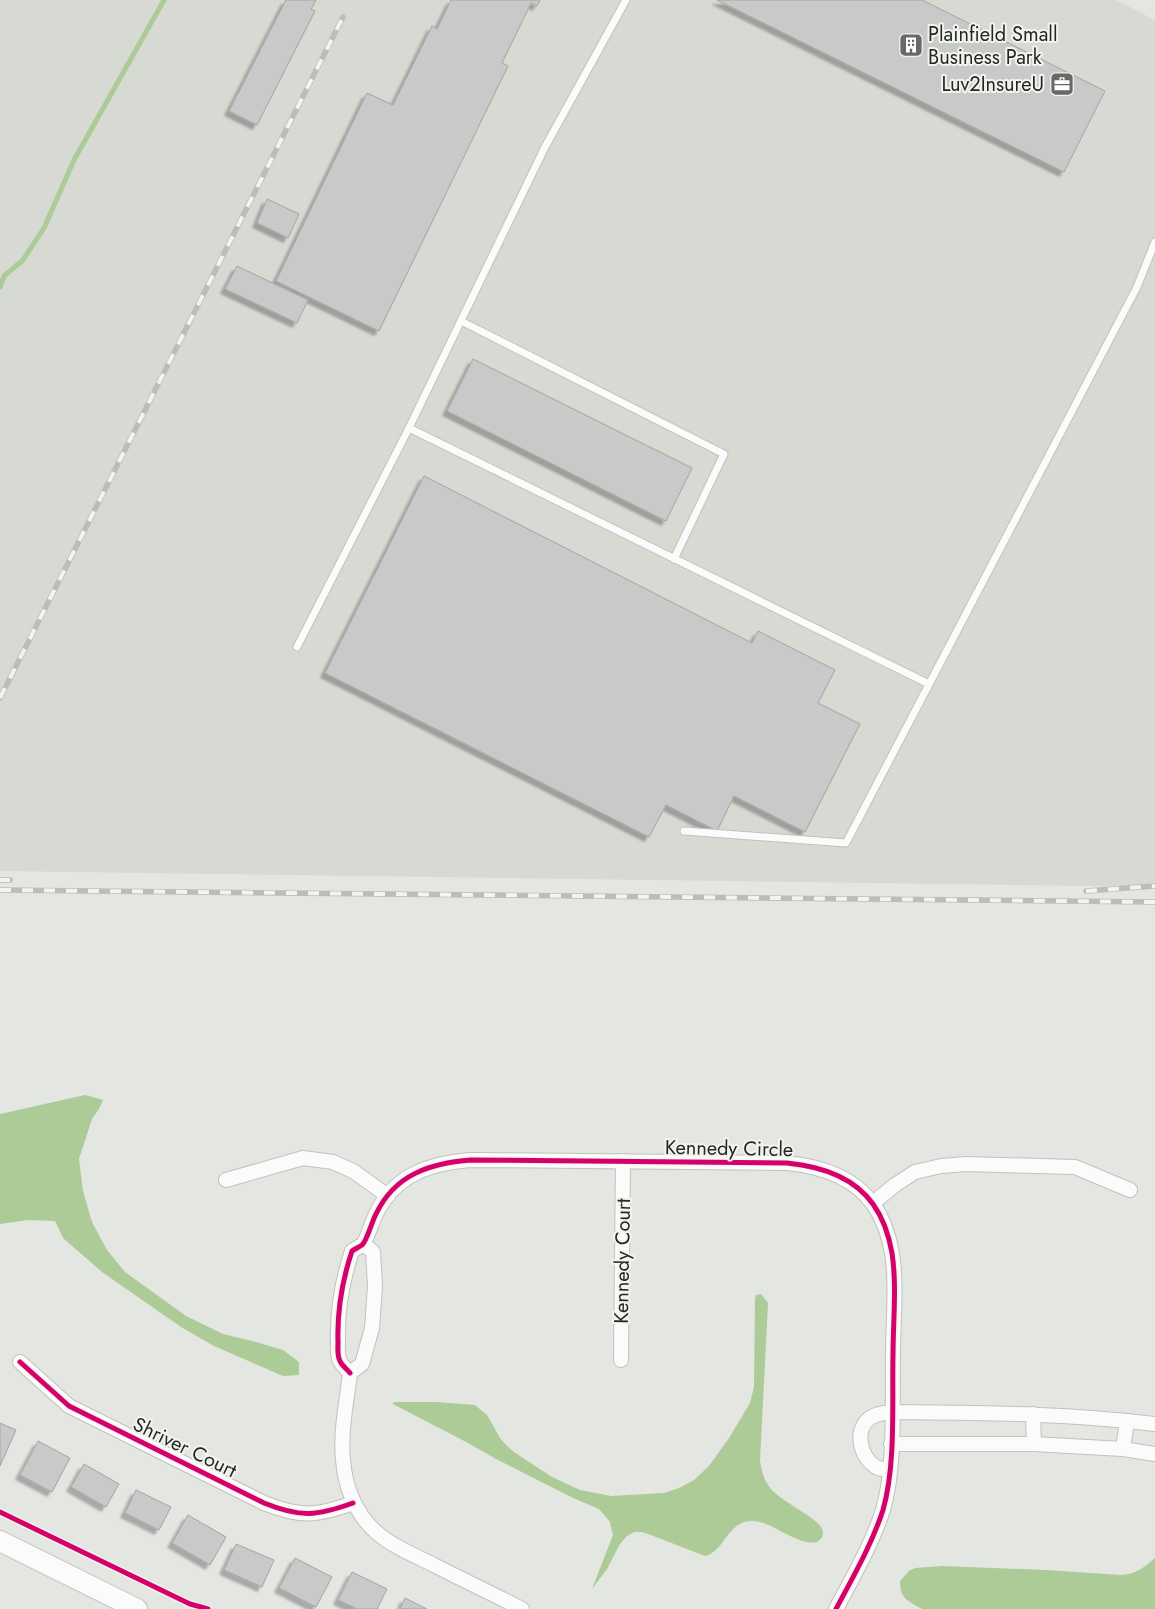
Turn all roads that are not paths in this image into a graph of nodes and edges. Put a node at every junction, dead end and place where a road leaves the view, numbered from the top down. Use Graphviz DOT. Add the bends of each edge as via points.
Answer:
graph roads {
  1 [pos="626,0"];
  2 [pos="1155,242"];
  3 [pos="461,321"];
  4 [pos="409,428"];
  5 [pos="674,559"];
  6 [pos="297,647"];
  7 [pos="929,684"];
  8 [pos="684,831"];
  9 [pos="623,1161"];
  10 [pos="226,1180"];
  11 [pos="1130,1190"];
  12 [pos="388,1196"];
  13 [pos="872,1203"];
  14 [pos="364,1244"];
  15 [pos="621,1360"];
  16 [pos="20,1362"];
  17 [pos="350,1373"];
  18 [pos="892,1412"];
  19 [pos="1033,1414"];
  20 [pos="1127,1420"];
  21 [pos="1155,1424"];
  22 [pos="891,1444"];
  23 [pos="1034,1444"];
  24 [pos="1123,1449"];
  25 [pos="1155,1454"];
  26 [pos="889,1470"];
  27 [pos="353,1502"];
  28 [pos="0,1541"];
  29 [pos="137,1609"];
  30 [pos="522,1609"];
  31 [pos="836,1609"];
  1 -- 3 [label="lane" via="545,147"];
  2 -- 7 [label="lane" via="1137,287"];
  3 -- 4 [label="lane"];
  3 -- 5 [label="lane" via="724,454"];
  4 -- 5 [label="lane"];
  4 -- 6 [label="lane"];
  5 -- 7 [label="lane"];
  7 -- 8 [label="lane" via="846,843"];
  9 -- 12 [label="street, Kennedy Circle" via="452,1161 419,1171"];
  9 -- 13 [label="street, Kennedy Circle" via="808,1165 844,1179"];
  9 -- 15 [label="street, Kennedy Court"];
  10 -- 12 [label="street" via="303,1158 333,1162 353,1171"];
  11 -- 13 [label="street" via="1075,1167 966,1164 916,1172"];
  12 -- 14 [label="street, Kennedy Circle" via="377,1211"];
  13 -- 18 [label="street, Kennedy Circle" via="890,1240 894,1270"];
  14 -- 17 [label="street" via="373,1252 372,1328 362,1364"];
  14 -- 17 [label="street, Kennedy Circle" via="352,1251 341,1287 338,1352 339,1361"];
  16 -- 27 [label="street, Shriver Court" via="69,1406 264,1503 281,1510 316,1514"];
  17 -- 27 [label="street" via="342,1459"];
  18 -- 19 [label="street"];
  18 -- 22 [label="street, Kennedy Circle"];
  18 -- 26 [label="street" via="876,1415 865,1422 860,1446 878,1468"];
  19 -- 20 [label="street"];
  19 -- 23 [label="street"];
  20 -- 21 [label="street"];
  20 -- 24 [label="street"];
  22 -- 23 [label="street"];
  22 -- 26 [label="street, Kennedy Circle"];
  23 -- 24 [label="street"];
  24 -- 25 [label="street"];
  26 -- 31 [label="street, Kennedy Circle" via="875,1531"];
  27 -- 30 [label="street" via="375,1531 388,1540"];
  28 -- 29 [label="street"];
}
